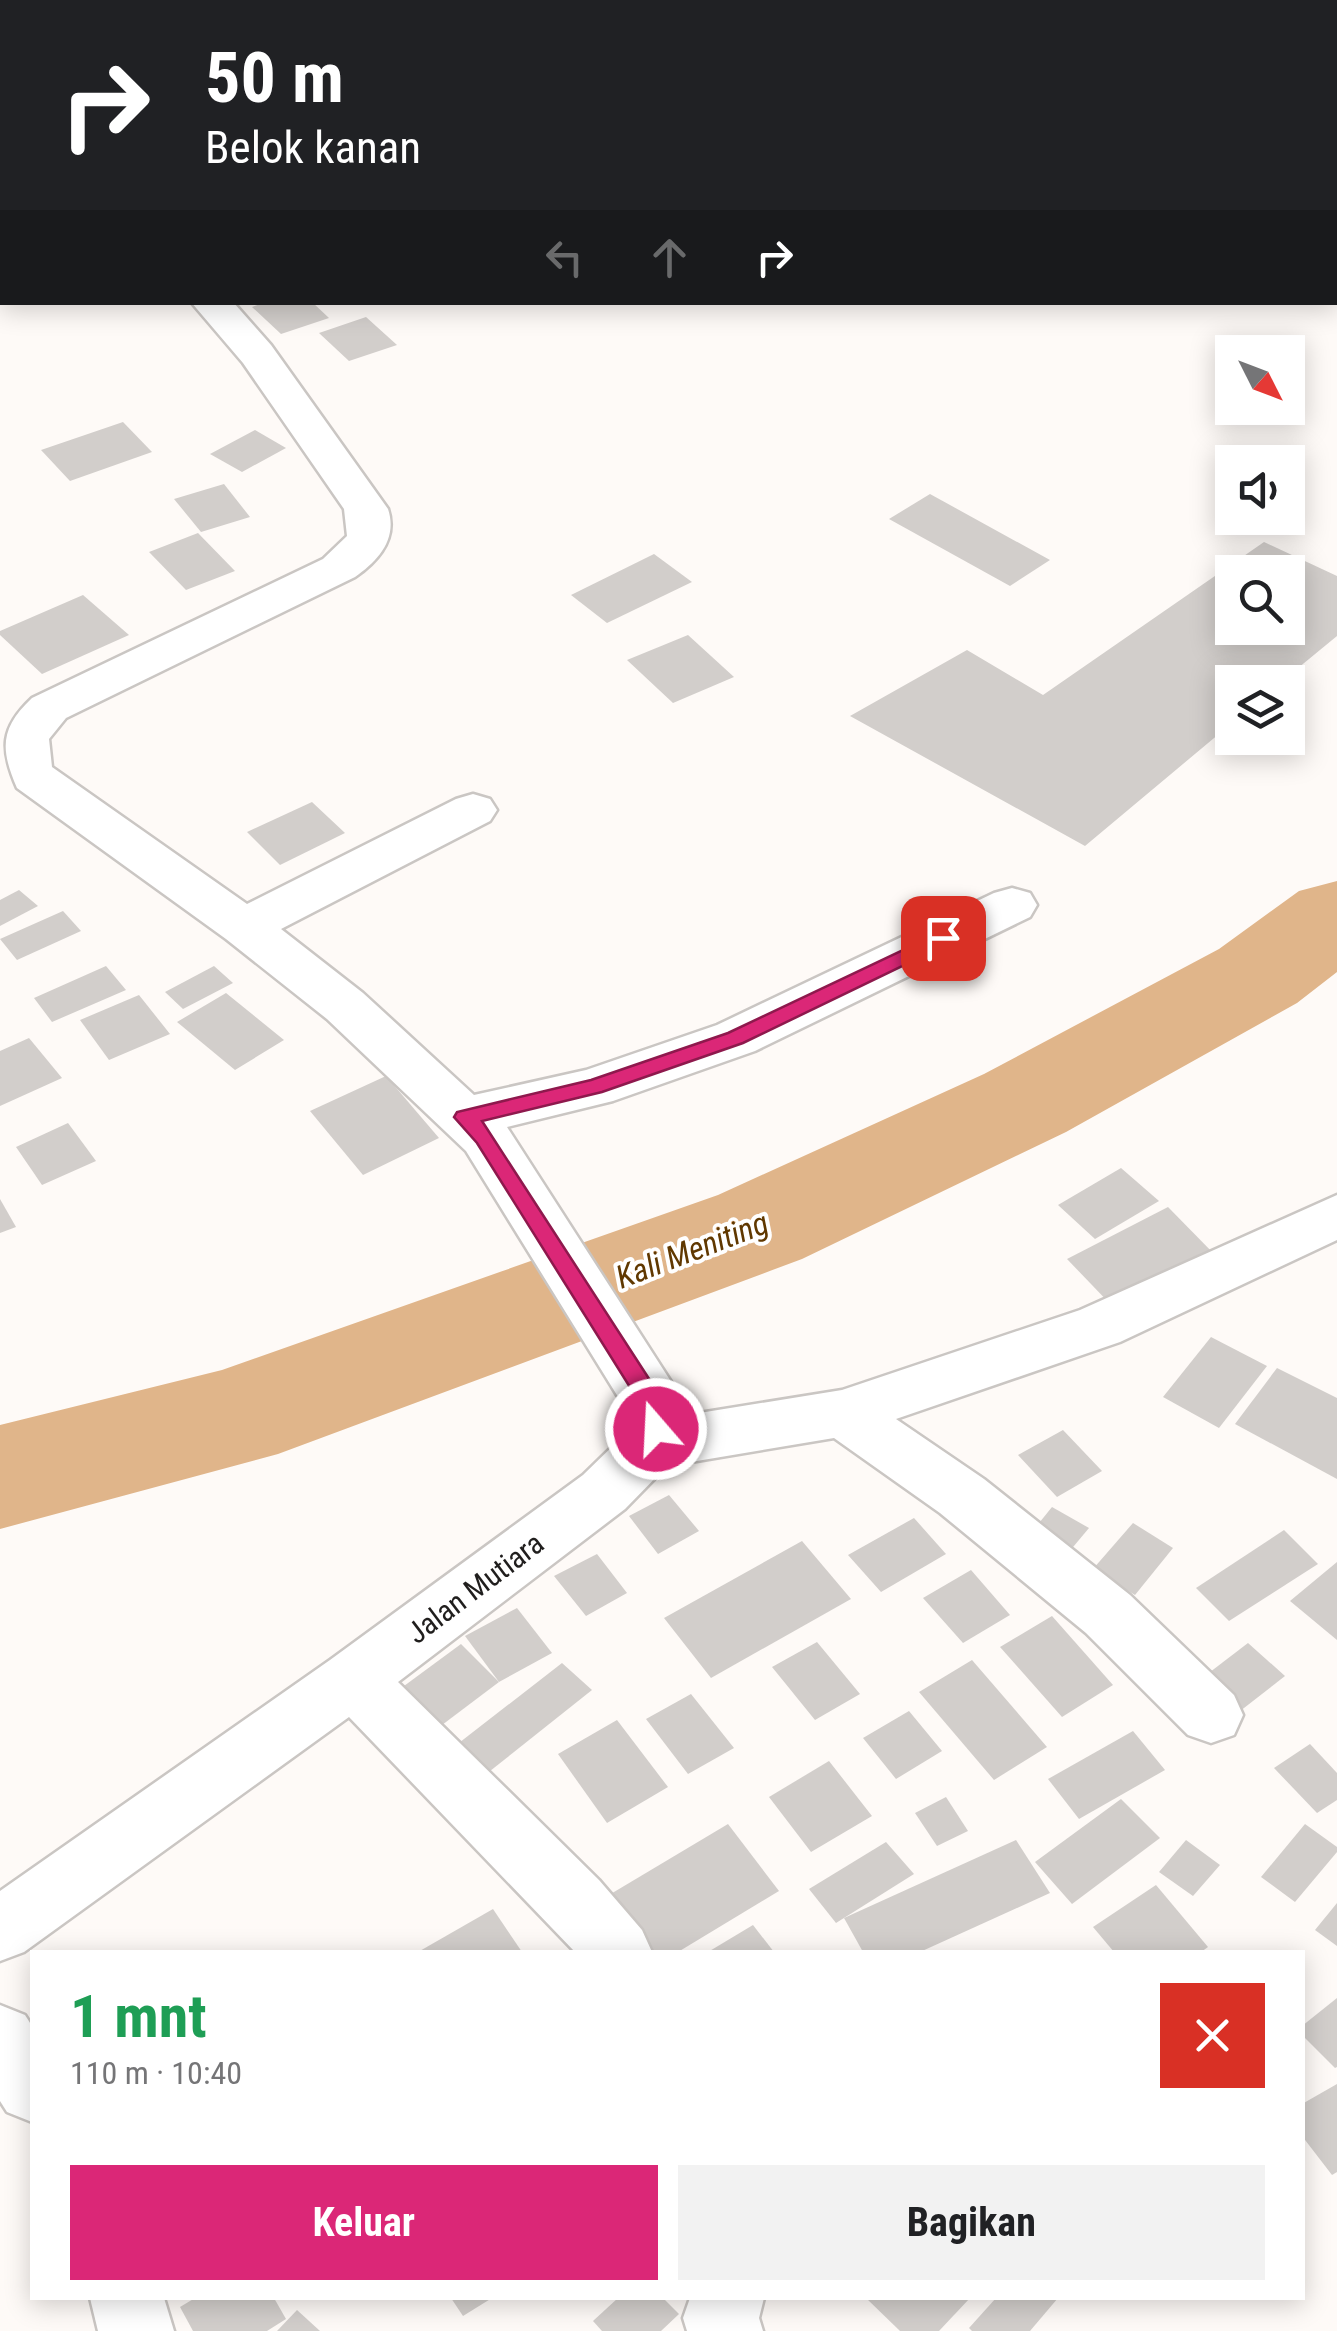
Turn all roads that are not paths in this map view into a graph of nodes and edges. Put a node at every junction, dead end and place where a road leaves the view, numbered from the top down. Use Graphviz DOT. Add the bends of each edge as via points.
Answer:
graph roads {
  1 [pos="214,305"];
  2 [pos="12,747"];
  3 [pos="473,810"];
  4 [pos="1012,905"];
  5 [pos="244,926"];
  6 [pos="475,1127"];
  7 [pos="1337,1216"];
  8 [pos="843,1413"];
  9 [pos="651,1423"];
  10 [pos="353,1679"];
  11 [pos="1211,1715"];
  12 [pos="0,1930"];
  13 [pos="616,1950"];
  14 [pos="0,2038"];
  15 [pos="30,2085"];
  16 [pos="128,2300"];
  17 [pos="726,2300"];
  18 [pos="136,2331"];
  19 [pos="725,2331"];
  1 -- 2 [label="street" via="257,354 366,509 369,540 339,568 49,708"];
  2 -- 5 [label="street" via="34,777"];
  3 -- 5 [label="street"];
  4 -- 6 [label="street" via="736,1038"];
  5 -- 6 [label="street" via="345,1006"];
  6 -- 9 [label="street"];
  7 -- 8 [label="street" via="1100,1326"];
  8 -- 9 [label="street"];
  8 -- 11 [label="street" via="962,1496 1108,1614"];
  9 -- 10 [label="street, Jalan Mutiara" via="604,1492"];
  10 -- 12 [label="street, Jalan Mutiara"];
  10 -- 13 [label="street"];
  14 -- 15 [label="street"];
  16 -- 18 [label="street"];
  17 -- 19 [label="street"];
}
